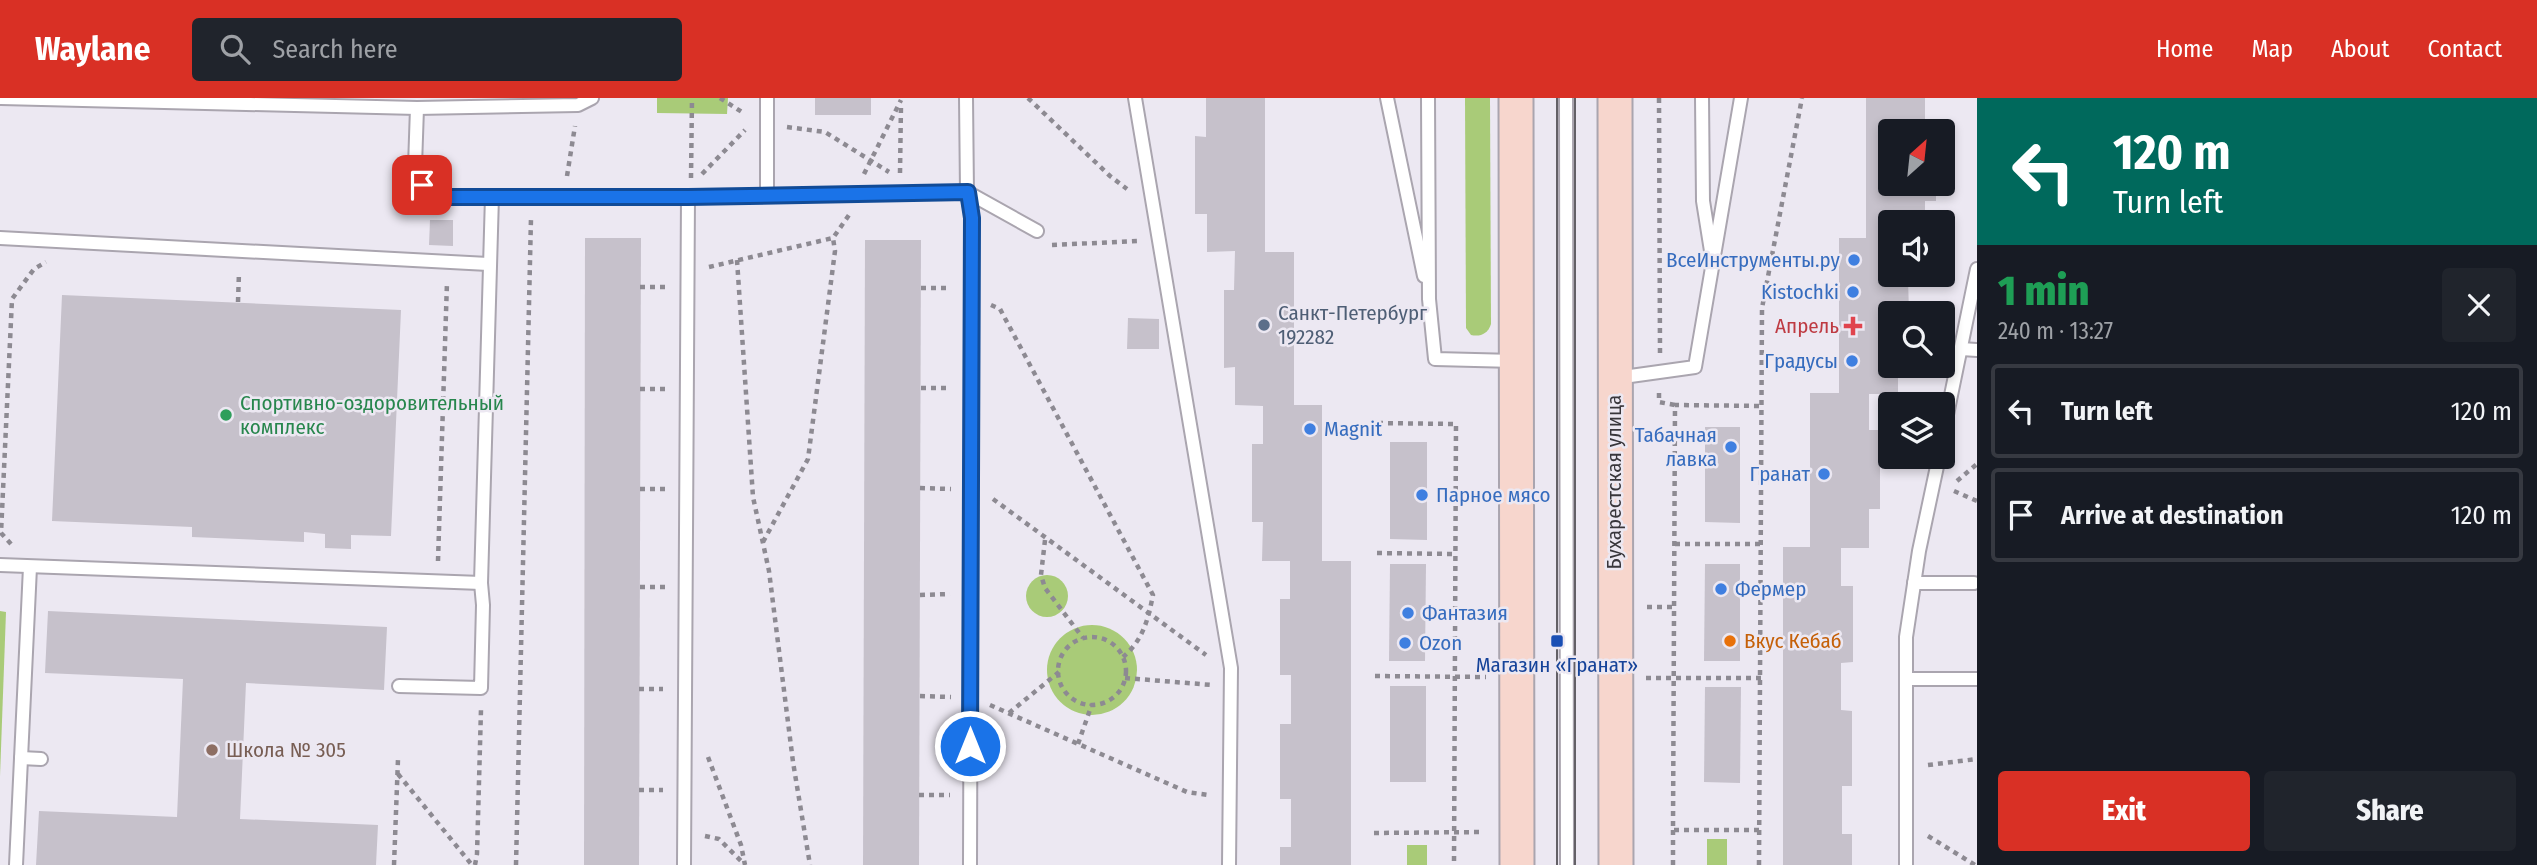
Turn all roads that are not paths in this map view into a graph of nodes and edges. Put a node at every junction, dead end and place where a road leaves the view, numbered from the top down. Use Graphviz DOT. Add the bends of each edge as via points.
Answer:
graph roads {
  1 [pos="1,98"];
  2 [pos="592,98"];
  3 [pos="767,98"];
  4 [pos="966,98"];
  5 [pos="1135,98"];
  6 [pos="1387,98"];
  7 [pos="1428,98"];
  8 [pos="1516,98"];
  9 [pos="1566,98"];
  10 [pos="1615,98"];
  11 [pos="1702,98"];
  12 [pos="1741,98"];
  13 [pos="204,100"];
  14 [pos="417,108"];
  15 [pos="968,192"];
  16 [pos="767,195"];
  17 [pos="492,196"];
  18 [pos="688,197"];
  19 [pos="1037,231"];
  20 [pos="0,239"];
  21 [pos="1713,262"];
  22 [pos="488,264"];
  23 [pos="1977,269"];
  24 [pos="1429,299"];
  25 [pos="1961,349"];
  26 [pos="1977,350"];
  27 [pos="1515,361"];
  28 [pos="1615,379"];
  29 [pos="1952,392"];
  30 [pos="1937,469"];
  31 [pos="0,565"];
  32 [pos="30,567"];
  33 [pos="481,583"];
  34 [pos="1914,583"];
  35 [pos="1974,583"];
  36 [pos="1906,679"];
  37 [pos="1977,679"];
  38 [pos="399,685"];
  39 [pos="21,758"];
  40 [pos="41,759"];
  41 [pos="16,865"];
  42 [pos="684,865"];
  43 [pos="970,865"];
  44 [pos="1228,865"];
  45 [pos="1517,865"];
  46 [pos="1567,865"];
  47 [pos="1616,865"];
  48 [pos="1906,865"];
  1 -- 13 [label="lane"];
  2 -- 14 [label="lane" via="578,104"];
  3 -- 16 [label="lane" via="761,122"];
  4 -- 15 [label="lane"];
  5 -- 44 [label="lane" via="1231,668"];
  6 -- 24 [label="lane"];
  7 -- 24 [label="lane"];
  8 -- 27 [label="main road"];
  9 -- 46 [label="lane"];
  10 -- 28 [label="main road, Бухарестская улица"];
  11 -- 21 [label="lane" via="1703,201"];
  12 -- 21 [label="lane"];
  13 -- 14 [label="lane"];
  14 -- 17 [label="lane" via="415,166 422,185 436,197"];
  15 -- 16 [label="lane"];
  15 -- 19 [label="lane"];
  15 -- 43 [label="lane" via="972,218"];
  16 -- 18 [label="lane"];
  17 -- 18 [label="lane"];
  17 -- 22 [label="lane"];
  18 -- 42 [label="lane"];
  20 -- 22 [label="lane"];
  21 -- 28 [label="lane" via="1695,367"];
  22 -- 33 [label="lane"];
  23 -- 25 [label="lane"];
  24 -- 27 [label="lane" via="1435,359"];
  25 -- 26 [label="lane"];
  25 -- 29 [label="lane"];
  27 -- 45 [label="main road"];
  28 -- 47 [label="main road, Бухарестская улица"];
  30 -- 34 [label="lane"];
  31 -- 32 [label="lane"];
  32 -- 33 [label="lane"];
  32 -- 39 [label="lane"];
  33 -- 38 [label="lane" via="481,688"];
  34 -- 35 [label="lane"];
  34 -- 36 [label="lane"];
  36 -- 37 [label="lane"];
  36 -- 48 [label="lane"];
  39 -- 40 [label="lane"];
  39 -- 41 [label="lane"];
}
